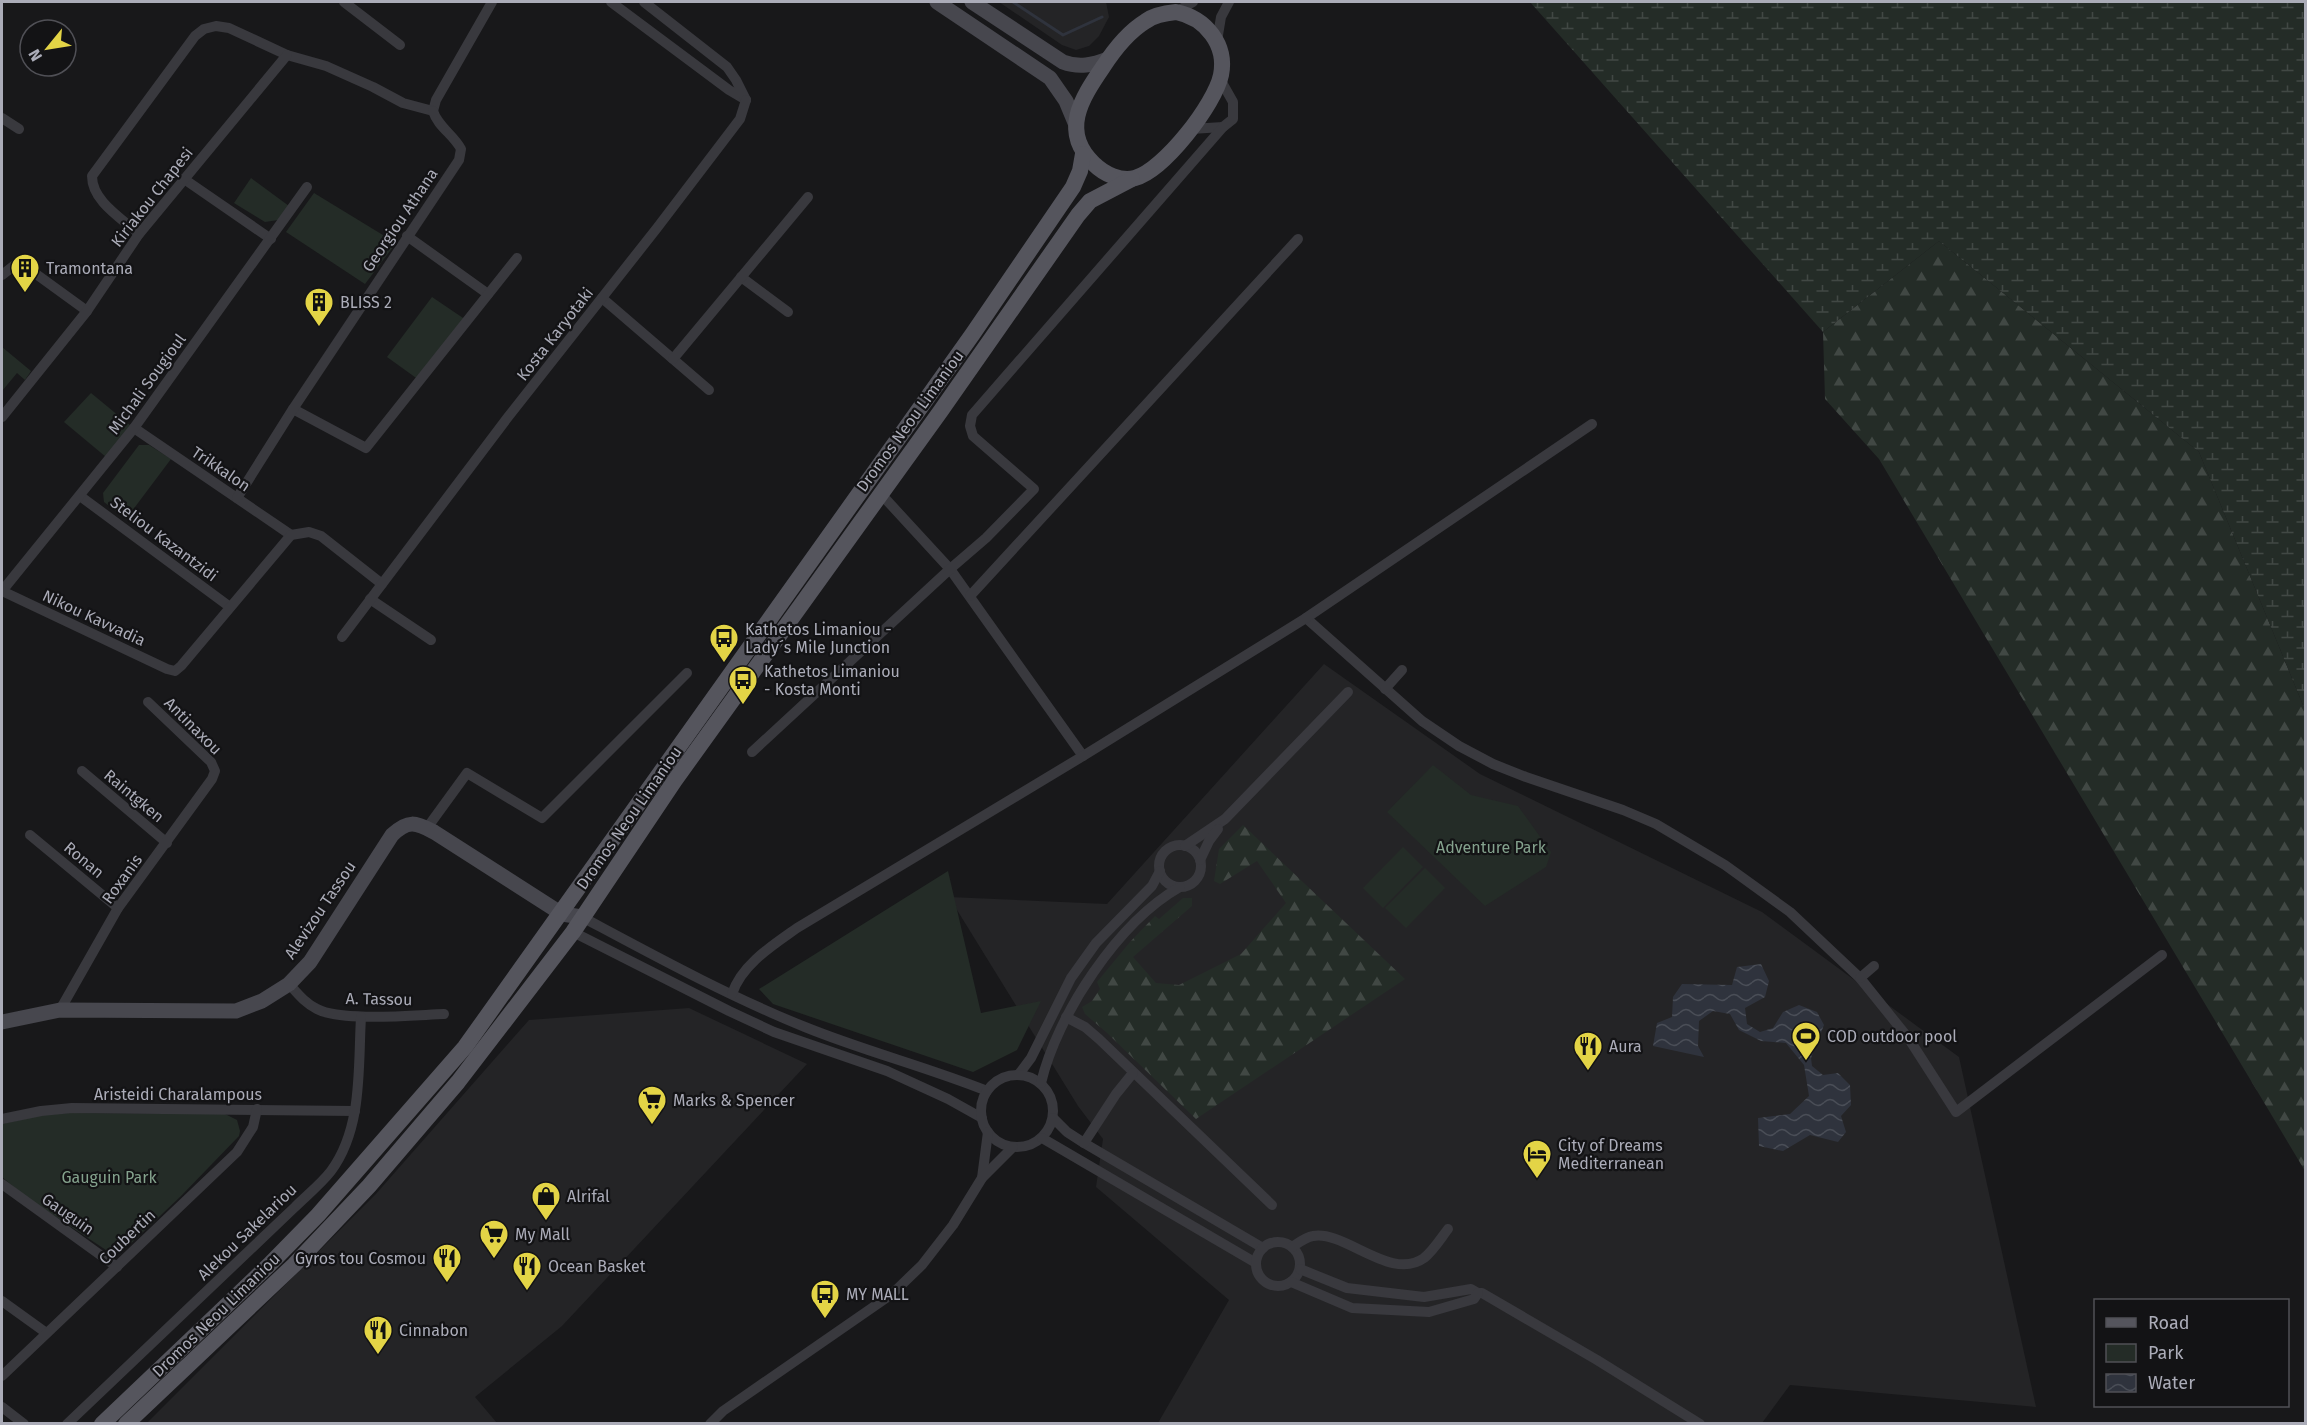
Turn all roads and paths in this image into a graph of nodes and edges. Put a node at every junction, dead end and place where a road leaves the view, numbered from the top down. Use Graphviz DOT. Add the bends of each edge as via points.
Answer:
graph roads {
  1 [pos="344,2"];
  2 [pos="492,2"];
  3 [pos="611,2"];
  4 [pos="644,2"];
  5 [pos="938,2"];
  6 [pos="972,2"];
  7 [pos="1193,2"];
  8 [pos="1228,2"];
  9 [pos="1176,12"];
  10 [pos="1217,41"];
  11 [pos="400,45"];
  12 [pos="287,55"];
  13 [pos="1108,59"];
  14 [pos="1220,79"];
  15 [pos="746,100"];
  16 [pos="433,111"];
  17 [pos="2,118"];
  18 [pos="1076,125"];
  19 [pos="1223,127"];
  20 [pos="18,129"];
  21 [pos="1191,129"];
  22 [pos="1083,154"];
  23 [pos="184,179"];
  24 [pos="1132,179"];
  25 [pos="307,187"];
  26 [pos="808,197"];
  27 [pos="139,234"];
  28 [pos="408,236"];
  29 [pos="271,239"];
  30 [pos="1298,239"];
  31 [pos="517,258"];
  32 [pos="2,275"];
  33 [pos="741,277"];
  34 [pos="488,294"];
  35 [pos="602,298"];
  36 [pos="87,311"];
  37 [pos="788,312"];
  38 [pos="673,359"];
  39 [pos="709,390"];
  40 [pos="293,409"];
  41 [pos="2,417"];
  42 [pos="1592,424"];
  43 [pos="134,428"];
  44 [pos="881,494"];
  45 [pos="80,496"];
  46 [pos="237,498"];
  47 [pos="291,535"];
  48 [pos="950,569"];
  49 [pos="382,584"];
  50 [pos="2,591"];
  51 [pos="970,596"];
  52 [pos="370,599"];
  53 [pos="230,607"];
  54 [pos="1306,618"];
  55 [pos="342,637"];
  56 [pos="431,640"];
  57 [pos="1402,670"];
  58 [pos="687,673"];
  59 [pos="1385,689"];
  60 [pos="1348,692"];
  61 [pos="148,702"];
  62 [pos="752,752"];
  63 [pos="1083,756"];
  64 [pos="82,771"];
  65 [pos="214,771"];
  66 [pos="1225,819"];
  67 [pos="427,828"];
  68 [pos="30,835"];
  69 [pos="167,843"];
  70 [pos="1185,846"];
  71 [pos="1200,860"];
  72 [pos="1160,871"];
  73 [pos="1179,887"];
  74 [pos="118,908"];
  75 [pos="562,914"];
  76 [pos="582,917"];
  77 [pos="573,932"];
  78 [pos="2162,956"];
  79 [pos="1874,966"];
  80 [pos="1860,978"];
  81 [pos="289,984"];
  82 [pos="732,994"];
  83 [pos="60,1010"];
  84 [pos="444,1014"];
  85 [pos="361,1017"];
  86 [pos="1066,1017"];
  87 [pos="2,1022"];
  88 [pos="1133,1073"];
  89 [pos="1019,1074"];
  90 [pos="1041,1083"];
  91 [pos="987,1091"];
  92 [pos="256,1109"];
  93 [pos="355,1111"];
  94 [pos="982,1118"];
  95 [pos="1053,1118"];
  96 [pos="2,1119"];
  97 [pos="988,1132"];
  98 [pos="1042,1138"];
  99 [pos="1084,1143"];
  100 [pos="1013,1147"];
  101 [pos="982,1178"];
  102 [pos="2,1184"];
  103 [pos="1272,1205"];
  104 [pos="1449,1229"];
  105 [pos="1292,1247"];
  106 [pos="1263,1248"];
  107 [pos="1256,1263"];
  108 [pos="117,1267"];
  109 [pos="1300,1269"];
  110 [pos="1291,1282"];
  111 [pos="1478,1293"];
  112 [pos="2,1301"];
  113 [pos="45,1332"];
  114 [pos="2,1376"];
  115 [pos="2,1407"];
  116 [pos="24,1424"];
  117 [pos="67,1424"];
  118 [pos="102,1424"];
  119 [pos="126,1424"];
  120 [pos="710,1424"];
  121 [pos="1700,1424"];
  1 -- 11 [label="street"];
  2 -- 16 [label="street"];
  3 -- 15 [label="street"];
  4 -- 15 [label="street" via="727,68"];
  5 -- 18 [label="street" via="1050,78"];
  6 -- 13 [label="street" via="1063,62 1086,66"];
  7 -- 9 [label="street"];
  8 -- 10 [label="street"];
  9 -- 10 [label="main road" via="1199,21"];
  9 -- 13 [label="main road" via="1148,19"];
  10 -- 14 [label="main road" via="1222,60"];
  12 -- 16 [label="street" via="326,66 403,103"];
  12 -- 23 [label="street, Kiriakou Chapesi"];
  12 -- 27 [label="street" via="230,28 204,28 195,36 92,176 96,195"];
  13 -- 18 [label="main road" via="1084,93"];
  14 -- 19 [label="street" via="1233,102 1233,119"];
  14 -- 21 [label="main road"];
  15 -- 35 [label="street, Kosta Karyotaki" via="740,119"];
  16 -- 28 [label="street, Georgiou Athana" via="436,121 461,148 459,160"];
  17 -- 20 [label="street"];
  18 -- 22 [label="main road"];
  19 -- 21 [label="street"];
  19 -- 48 [label="street" via="972,415 970,426 974,436 1034,489"];
  21 -- 24 [label="main road" via="1158,166"];
  22 -- 24 [label="main road" via="1100,171"];
  22 -- 75 [label="main road, Dromos Neou Limaniou" via="1072,187 972,335"];
  23 -- 27 [label="street, Kiriakou Chapesi"];
  23 -- 29 [label="street"];
  24 -- 44 [label="main road, Dromos Neou Limaniou" via="1090,201 1078,215"];
  25 -- 29 [label="street, Michali Sougioul"];
  26 -- 33 [label="street"];
  27 -- 36 [label="street, Kiriakou Chapesi"];
  28 -- 34 [label="street"];
  28 -- 40 [label="street, Georgiou Athana"];
  29 -- 43 [label="street, Michali Sougioul"];
  30 -- 51 [label="street"];
  31 -- 34 [label="street"];
  32 -- 36 [label="street" via="16,264 25,266"];
  33 -- 37 [label="street"];
  33 -- 38 [label="street"];
  34 -- 40 [label="street" via="366,448"];
  35 -- 38 [label="street"];
  35 -- 49 [label="street, Kosta Karyotaki"];
  36 -- 41 [label="street, Kiriakou Chapesi"];
  38 -- 39 [label="street"];
  40 -- 46 [label="street, Georgiou Athana"];
  42 -- 54 [label="street"];
  43 -- 45 [label="street, Michali Sougioul"];
  43 -- 46 [label="street, Trikkalon"];
  44 -- 48 [label="street"];
  44 -- 76 [label="main road, Dromos Neou Limaniou" via="675,780"];
  45 -- 50 [label="street, Michali Sougioul"];
  45 -- 53 [label="street, Steliou Kazantzidi"];
  46 -- 47 [label="street, Trikkalon"];
  47 -- 49 [label="street" via="309,532 321,536"];
  47 -- 53 [label="street"];
  48 -- 51 [label="street"];
  48 -- 62 [label="street"];
  49 -- 52 [label="street, Kosta Karyotaki"];
  50 -- 53 [label="street, Nikou Kavvadia" via="175,670"];
  51 -- 63 [label="street"];
  52 -- 55 [label="street, Kosta Karyotaki"];
  52 -- 56 [label="street"];
  54 -- 59 [label="street"];
  54 -- 63 [label="street"];
  57 -- 59 [label="street"];
  58 -- 67 [label="street" via="542,818 467,773"];
  59 -- 80 [label="street" via="1440,734 1493,764 1656,824 1725,865 1790,912"];
  60 -- 66 [label="street"];
  61 -- 65 [label="street, Antinaxou" via="211,762"];
  63 -- 82 [label="street" via="797,928 751,965"];
  64 -- 69 [label="street, Raintgken"];
  65 -- 69 [label="street, Roxanis"];
  66 -- 70 [label="street"];
  66 -- 71 [label="street"];
  67 -- 75 [label="street"];
  67 -- 81 [label="street, Alevizou Tassou" via="415,823 403,825 392,835 310,962"];
  68 -- 74 [label="street, Ronan"];
  69 -- 74 [label="street, Roxanis"];
  70 -- 71 [label="street"];
  70 -- 72 [label="street" via="1174,846 1165,852"];
  71 -- 73 [label="street" via="1198,878"];
  72 -- 73 [label="street" via="1164,880"];
  72 -- 89 [label="street" via="1152,886 1096,943 1071,978"];
  73 -- 86 [label="street" via="1162,897 1115,945 1083,985"];
  74 -- 83 [label="street, Roxanis"];
  75 -- 76 [label="street"];
  75 -- 77 [label="street"];
  75 -- 118 [label="main road, Dromos Neou Limaniou" via="465,1047 365,1163 269,1265"];
  76 -- 77 [label="main road, Dromos Neou Limaniou"];
  76 -- 82 [label="street"];
  77 -- 94 [label="street" via="756,1024 887,1071"];
  77 -- 119 [label="main road, Dromos Neou Limaniou" via="458,1082 369,1186 294,1265"];
  78 -- 80 [label="street" via="1956,1112 1909,1039"];
  79 -- 80 [label="street"];
  81 -- 83 [label="street, Alevizou Tassou" via="236,1011"];
  81 -- 85 [label="street, A. Tassou" via="319,1011"];
  82 -- 91 [label="street" via="807,1027"];
  83 -- 87 [label="street, Alevizou Tassou"];
  84 -- 85 [label="street, A. Tassou"];
  85 -- 93 [label="street, Alekou Sakelariou"];
  86 -- 88 [label="street" via="1100,1039"];
  86 -- 90 [label="street"];
  88 -- 99 [label="street"];
  88 -- 103 [label="street"];
  89 -- 90 [label="street"];
  89 -- 91 [label="street" via="998,1080"];
  90 -- 95 [label="street" via="1053,1103"];
  91 -- 94 [label="street"];
  92 -- 93 [label="street, Aristeidi Charalampous"];
  92 -- 96 [label="street, Aristeidi Charalampous" via="72,1108"];
  92 -- 108 [label="street, Coubertin" via="254,1127 237,1152"];
  93 -- 117 [label="street, Alekou Sakelariou" via="347,1140 331,1170"];
  94 -- 97 [label="street"];
  95 -- 98 [label="street"];
  95 -- 99 [label="street"];
  97 -- 100 [label="street"];
  97 -- 101 [label="street"];
  98 -- 100 [label="street"];
  98 -- 107 [label="street"];
  99 -- 106 [label="street"];
  100 -- 101 [label="street"];
  101 -- 120 [label="street" via="947,1233 892,1294 723,1411"];
  102 -- 108 [label="street, Gauguin"];
  104 -- 105 [label="street" via="1423,1258 1400,1265 1330,1236 1312,1236"];
  105 -- 106 [label="street" via="1280,1242"];
  105 -- 109 [label="street" via="1299,1256"];
  106 -- 107 [label="street"];
  107 -- 110 [label="street" via="1259,1275 1267,1283 1276,1287"];
  108 -- 113 [label="street, Coubertin"];
  109 -- 110 [label="street"];
  109 -- 111 [label="street" via="1347,1288 1424,1297 1471,1289"];
  110 -- 111 [label="street" via="1352,1308 1429,1312 1474,1299"];
  111 -- 121 [label="street"];
  112 -- 113 [label="street"];
  113 -- 114 [label="street, Coubertin"];
  115 -- 116 [label="street"];
}
